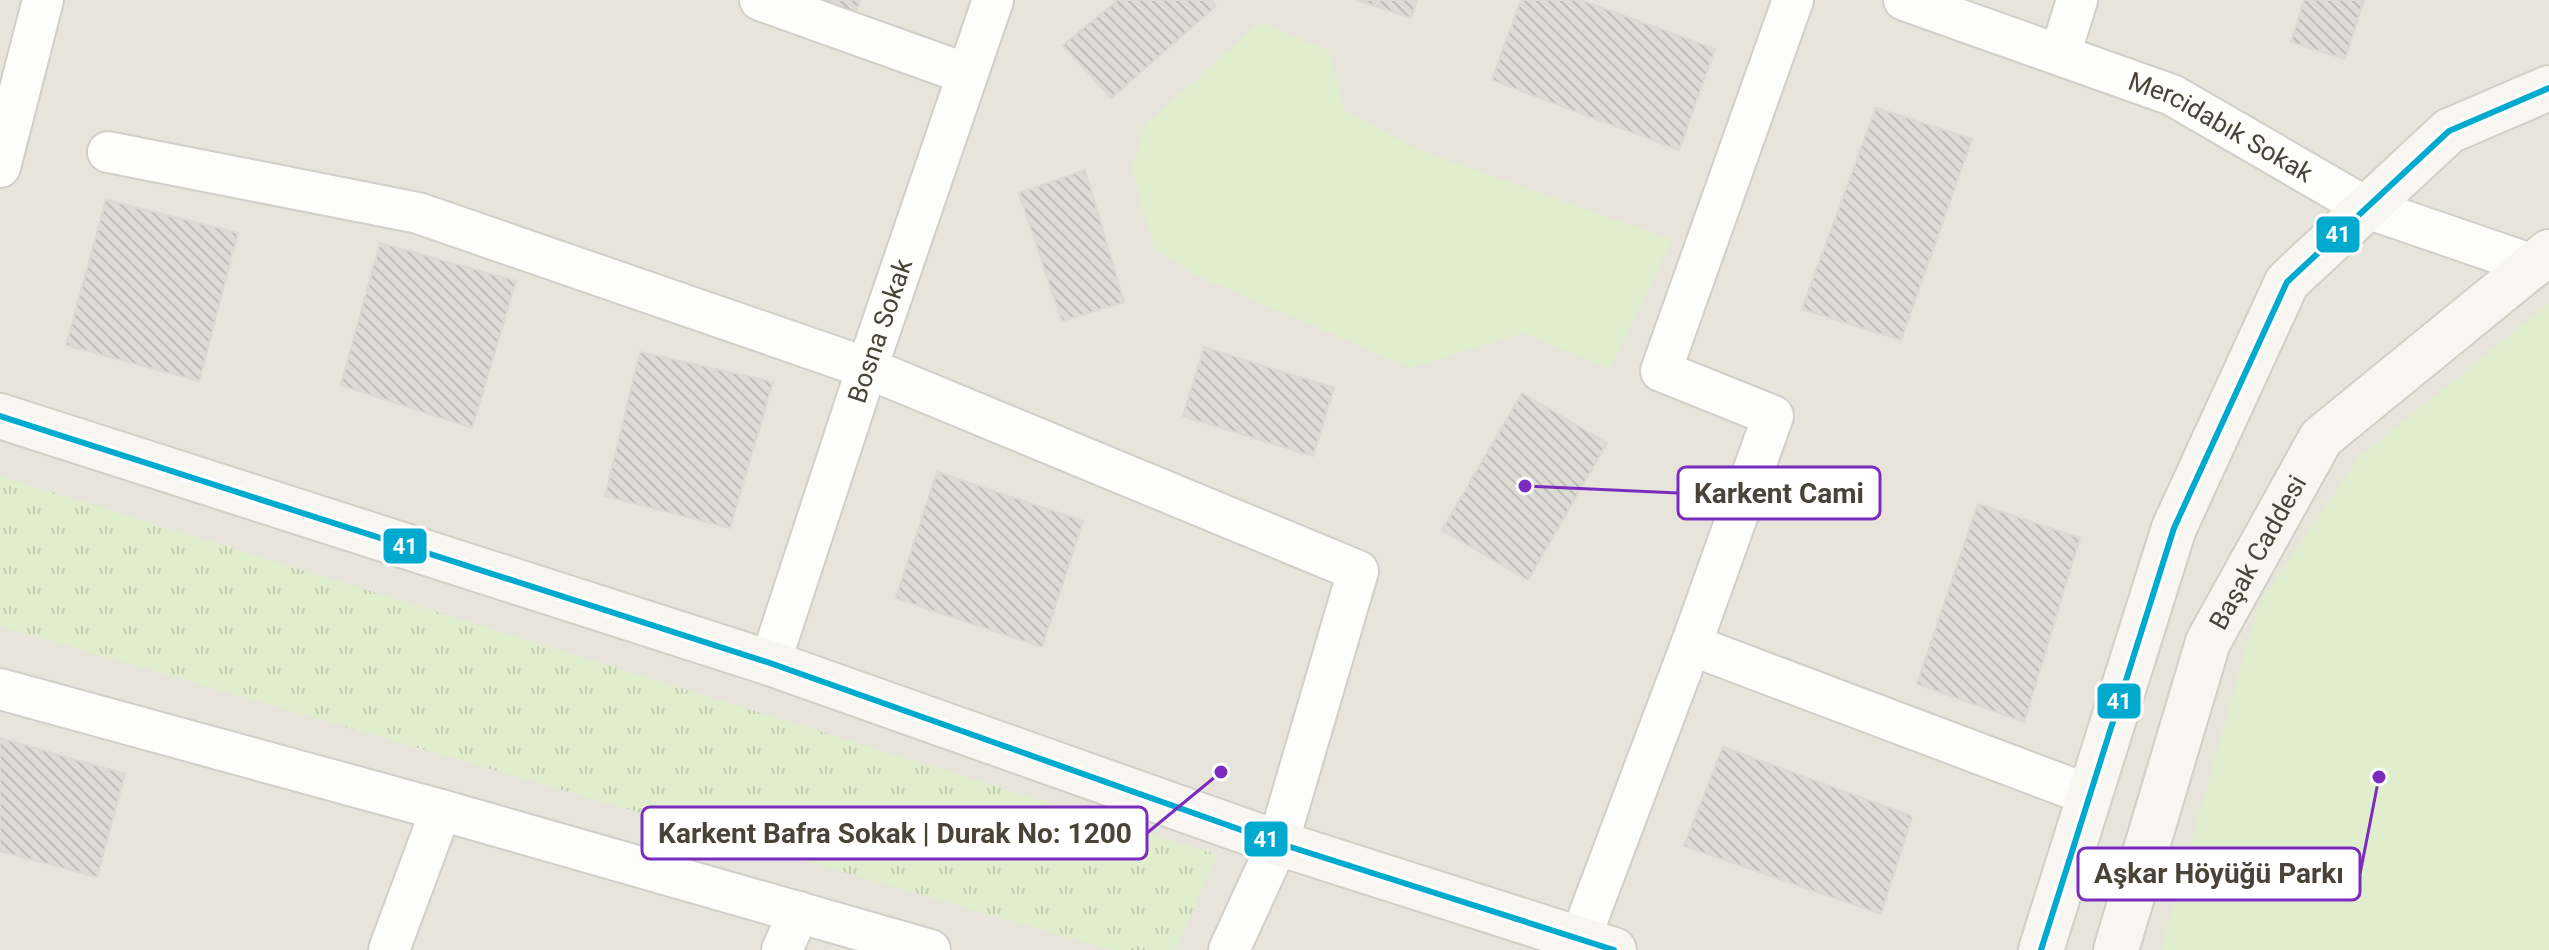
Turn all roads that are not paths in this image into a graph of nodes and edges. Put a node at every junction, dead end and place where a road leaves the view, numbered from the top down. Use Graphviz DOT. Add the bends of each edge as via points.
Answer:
graph roads {
  1 [pos="43,0"];
  2 [pos="760,0"];
  3 [pos="993,0"];
  4 [pos="1793,0"];
  5 [pos="1904,0"];
  6 [pos="2077,0"];
  7 [pos="2060,55"];
  8 [pos="967,74"];
  9 [pos="2549,88"];
  10 [pos="108,152"];
  11 [pos="0,167"];
  12 [pos="2367,208"];
  13 [pos="2541,258"];
  14 [pos="867,368"];
  15 [pos="0,416"];
  16 [pos="1691,645"];
  17 [pos="770,663"];
  18 [pos="0,689"];
  19 [pos="2089,795"];
  20 [pos="441,810"];
  21 [pos="1278,843"];
  22 [pos="799,912"];
  23 [pos="1597,944"];
  24 [pos="389,950"];
  25 [pos="782,950"];
  26 [pos="930,950"];
  27 [pos="1229,950"];
  28 [pos="2041,950"];
  29 [pos="2116,950"];
  1 -- 11 [label="street"];
  2 -- 8 [label="street"];
  3 -- 8 [label="street, Bosna Sokak"];
  4 -- 16 [label="street" via="1661,371 1773,416"];
  5 -- 7 [label="street, Mercidabık Sokak"];
  6 -- 7 [label="street"];
  7 -- 12 [label="street, Mercidabık Sokak" via="2172,95"];
  8 -- 14 [label="street, Bosna Sokak"];
  9 -- 12 [label="street" via="2449,131"];
  10 -- 14 [label="street" via="418,213"];
  12 -- 13 [label="street, Mercidabık Sokak"];
  12 -- 19 [label="street" via="2287,282 2174,528"];
  13 -- 29 [label="street, Başak Caddesi" via="2321,438 2208,642"];
  14 -- 17 [label="street, Bosna Sokak"];
  14 -- 21 [label="street" via="1358,571"];
  15 -- 17 [label="street"];
  16 -- 19 [label="street"];
  16 -- 23 [label="street"];
  17 -- 21 [label="street"];
  18 -- 20 [label="street"];
  19 -- 28 [label="street"];
  20 -- 22 [label="street"];
  20 -- 24 [label="street"];
  21 -- 23 [label="street"];
  21 -- 27 [label="street"];
  22 -- 25 [label="street"];
  22 -- 26 [label="street"];
}
